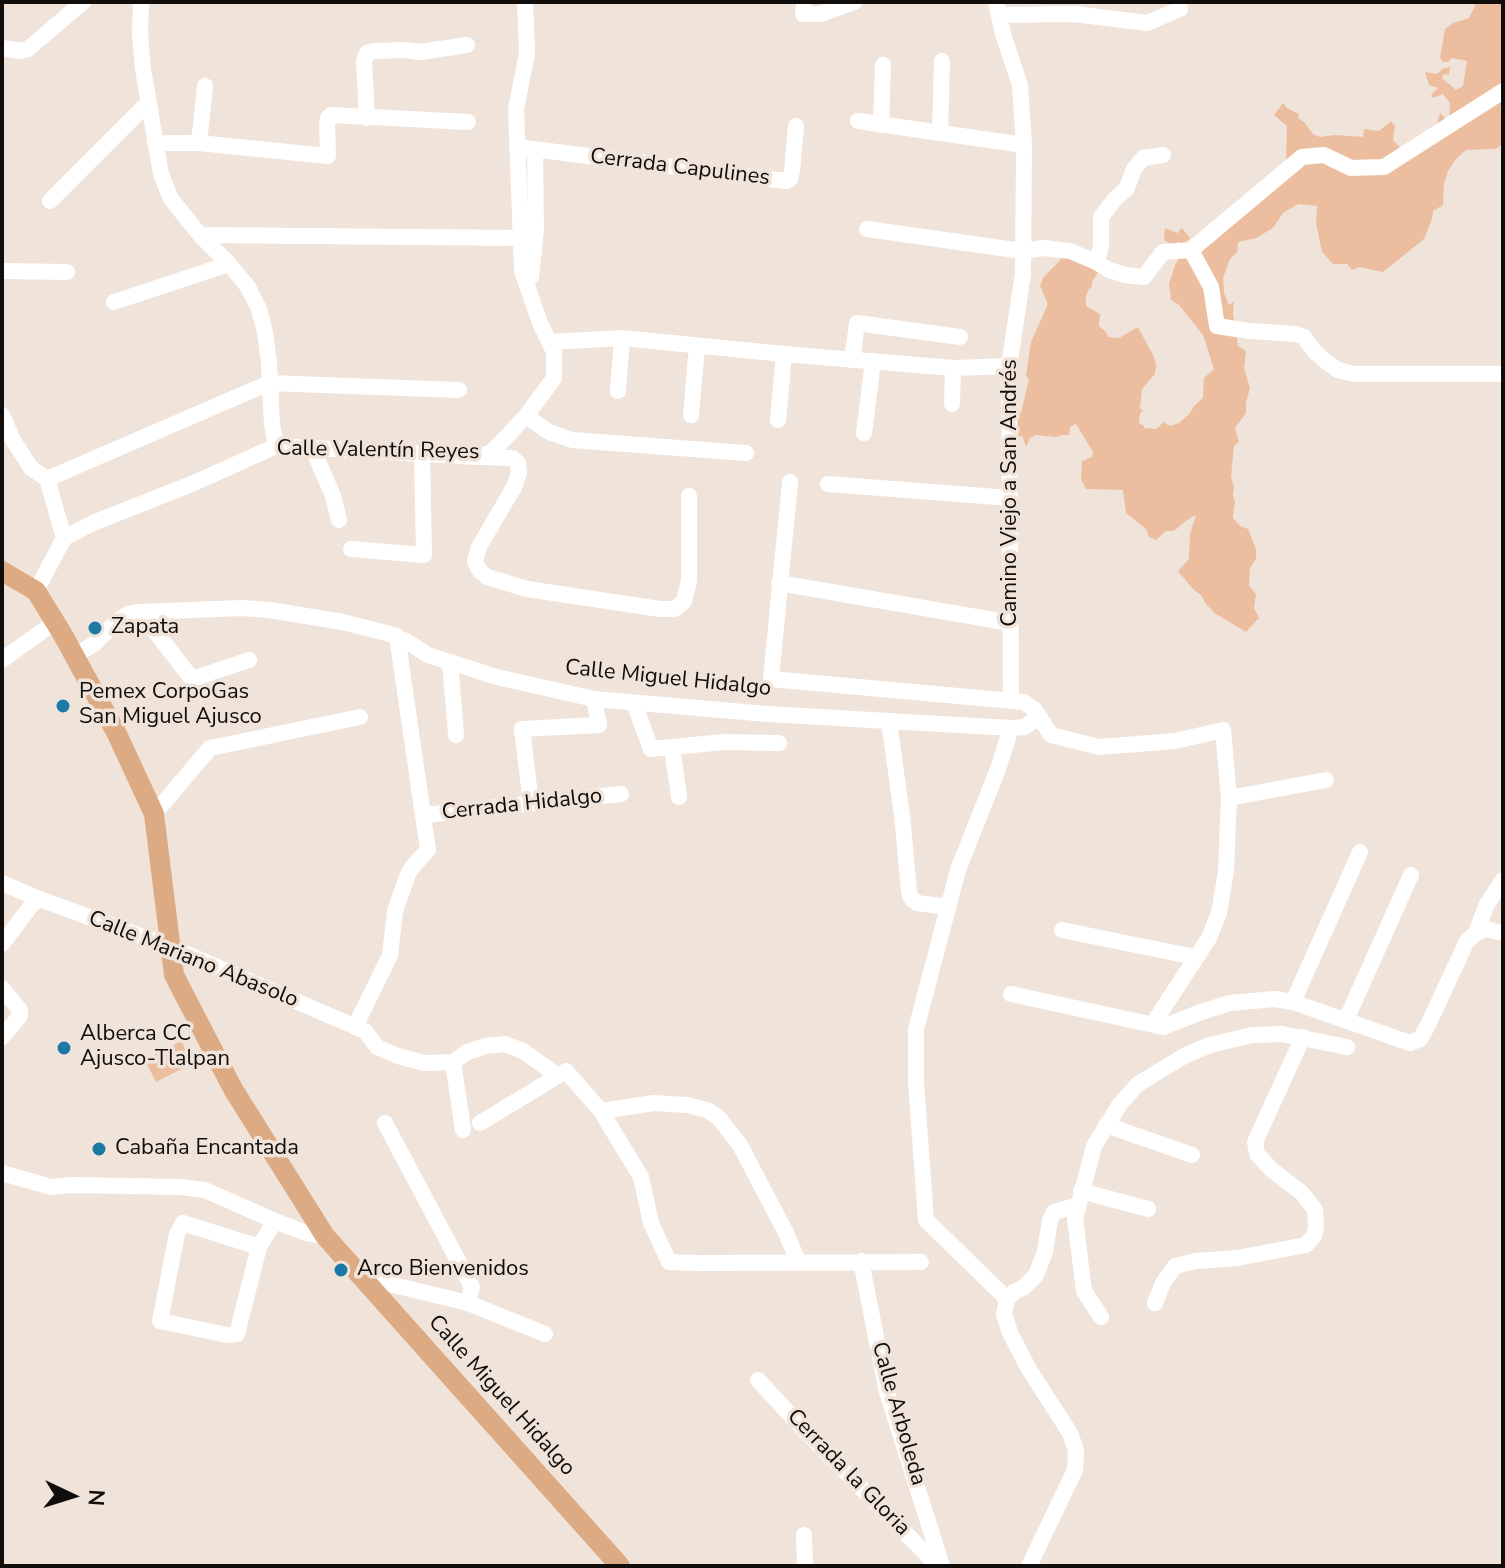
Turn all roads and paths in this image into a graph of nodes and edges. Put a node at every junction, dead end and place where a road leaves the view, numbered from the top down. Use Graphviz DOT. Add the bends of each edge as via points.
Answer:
graph roads {
  1 [pos="83,2"];
  2 [pos="141,2"];
  3 [pos="525,2"];
  4 [pos="804,2"];
  5 [pos="854,2"];
  6 [pos="997,9"];
  7 [pos="1180,9"];
  8 [pos="467,45"];
  9 [pos="2,48"];
  10 [pos="942,61"];
  11 [pos="883,65"];
  12 [pos="205,86"];
  13 [pos="1503,91"];
  14 [pos="148,103"];
  15 [pos="367,118"];
  16 [pos="858,121"];
  17 [pos="468,122"];
  18 [pos="881,125"];
  19 [pos="796,126"];
  20 [pos="940,133"];
  21 [pos="155,143"];
  22 [pos="199,143"];
  23 [pos="1024,145"];
  24 [pos="517,147"];
  25 [pos="535,149"];
  26 [pos="1163,155"];
  27 [pos="50,201"];
  28 [pos="867,229"];
  29 [pos="200,235"];
  30 [pos="521,238"];
  31 [pos="1191,250"];
  32 [pos="1022,251"];
  33 [pos="1096,262"];
  34 [pos="229,264"];
  35 [pos="2,271"];
  36 [pos="67,272"];
  37 [pos="531,299"];
  38 [pos="114,302"];
  39 [pos="960,337"];
  40 [pos="622,338"];
  41 [pos="549,342"];
  42 [pos="697,346"];
  43 [pos="784,354"];
  44 [pos="852,360"];
  45 [pos="873,361"];
  46 [pos="1009,366"];
  47 [pos="953,368"];
  48 [pos="1503,374"];
  49 [pos="269,383"];
  50 [pos="459,390"];
  51 [pos="618,391"];
  52 [pos="952,404"];
  53 [pos="2,415"];
  54 [pos="691,415"];
  55 [pos="526,416"];
  56 [pos="778,420"];
  57 [pos="864,433"];
  58 [pos="276,446"];
  59 [pos="312,447"];
  60 [pos="746,453"];
  61 [pos="422,454"];
  62 [pos="479,457"];
  63 [pos="47,479"];
  64 [pos="790,482"];
  65 [pos="828,484"];
  66 [pos="689,496"];
  67 [pos="1010,498"];
  68 [pos="339,520"];
  69 [pos="64,538"];
  70 [pos="351,549"];
  71 [pos="2,571"];
  72 [pos="779,583"];
  73 [pos="36,591"];
  74 [pos="140,612"];
  75 [pos="55,622"];
  76 [pos="1011,623"];
  77 [pos="397,636"];
  78 [pos="74,656"];
  79 [pos="2,660"];
  80 [pos="249,660"];
  81 [pos="450,662"];
  82 [pos="594,699"];
  83 [pos="1011,700"];
  84 [pos="634,703"];
  85 [pos="360,717"];
  86 [pos="1039,717"];
  87 [pos="889,722"];
  88 [pos="1011,728"];
  89 [pos="456,735"];
  90 [pos="779,743"];
  91 [pos="672,747"];
  92 [pos="1326,780"];
  93 [pos="621,794"];
  94 [pos="679,797"];
  95 [pos="1229,798"];
  96 [pos="531,804"];
  97 [pos="154,814"];
  98 [pos="424,815"];
  99 [pos="1360,852"];
  100 [pos="1411,875"];
  101 [pos="1503,880"];
  102 [pos="2,883"];
  103 [pos="37,898"];
  104 [pos="948,907"];
  105 [pos="1062,930"];
  106 [pos="1476,933"];
  107 [pos="1503,933"];
  108 [pos="2,944"];
  109 [pos="171,947"];
  110 [pos="1195,957"];
  111 [pos="2,988"];
  112 [pos="1011,994"];
  113 [pos="1293,1002"];
  114 [pos="1346,1020"];
  115 [pos="1156,1025"];
  116 [pos="355,1027"];
  117 [pos="2,1037"];
  118 [pos="1303,1037"];
  119 [pos="1347,1047"];
  120 [pos="453,1062"];
  121 [pos="562,1074"];
  122 [pos="601,1111"];
  123 [pos="385,1123"];
  124 [pos="480,1123"];
  125 [pos="1106,1125"];
  126 [pos="463,1130"];
  127 [pos="1192,1155"];
  128 [pos="2,1173"];
  129 [pos="1080,1198"];
  130 [pos="1148,1209"];
  131 [pos="275,1221"];
  132 [pos="325,1236"];
  133 [pos="259,1247"];
  134 [pos="798,1261"];
  135 [pos="861,1261"];
  136 [pos="921,1262"];
  137 [pos="364,1278"];
  138 [pos="1007,1299"];
  139 [pos="468,1303"];
  140 [pos="1155,1303"];
  141 [pos="1101,1317"];
  142 [pos="545,1334"];
  143 [pos="758,1380"];
  144 [pos="804,1535"];
  145 [pos="620,1566"];
  146 [pos="805,1566"];
  147 [pos="940,1566"];
  148 [pos="1029,1566"];
  1 -- 9 [label="street" via="28,49"];
  2 -- 14 [label="street"];
  3 -- 24 [label="street, Calle Valentín Reyes" via="527,53 516,109"];
  4 -- 5 [label="street" via="803,14 821,14"];
  6 -- 7 [label="street" via="1147,23"];
  6 -- 23 [label="street, Camino Viejo a San Andrés" via="1020,85"];
  8 -- 15 [label="street" via="367,53"];
  10 -- 20 [label="street"];
  11 -- 18 [label="street"];
  12 -- 22 [label="street"];
  13 -- 31 [label="street" via="1384,167 1351,168 1324,155 1302,157"];
  14 -- 21 [label="street"];
  14 -- 27 [label="street"];
  15 -- 17 [label="street"];
  15 -- 22 [label="street" via="328,118 328,156"];
  16 -- 18 [label="street"];
  18 -- 20 [label="street"];
  19 -- 25 [label="street, Cerrada Capulines" via="792,171 786,181"];
  20 -- 23 [label="street"];
  21 -- 22 [label="street"];
  21 -- 29 [label="street" via="171,199"];
  23 -- 32 [label="street, Camino Viejo a San Andrés"];
  24 -- 25 [label="street, Cerrada Capulines"];
  24 -- 30 [label="street, Calle Valentín Reyes"];
  25 -- 37 [label="street"];
  26 -- 33 [label="street" via="1143,158 1127,188 1101,217"];
  28 -- 32 [label="street"];
  29 -- 30 [label="street"];
  29 -- 34 [label="street"];
  30 -- 37 [label="street, Calle Valentín Reyes" via="522,271"];
  31 -- 33 [label="street" via="1163,252 1144,277"];
  31 -- 48 [label="street" via="1211,287 1217,326 1296,334 1338,370 1354,374"];
  32 -- 33 [label="street" via="1070,251"];
  32 -- 46 [label="street, Camino Viejo a San Andrés"];
  34 -- 38 [label="street"];
  34 -- 49 [label="street" via="259,309"];
  35 -- 36 [label="street"];
  37 -- 41 [label="street, Calle Valentín Reyes"];
  39 -- 44 [label="street" via="857,323"];
  40 -- 41 [label="street"];
  40 -- 42 [label="street"];
  40 -- 51 [label="street"];
  41 -- 55 [label="street, Calle Valentín Reyes" via="554,378"];
  42 -- 43 [label="street"];
  42 -- 54 [label="street"];
  43 -- 44 [label="street"];
  43 -- 56 [label="street"];
  44 -- 45 [label="street"];
  45 -- 47 [label="street"];
  45 -- 57 [label="street"];
  46 -- 47 [label="street"];
  46 -- 67 [label="street, Camino Viejo a San Andrés"];
  47 -- 52 [label="street"];
  49 -- 50 [label="street"];
  49 -- 58 [label="street"];
  49 -- 63 [label="street"];
  53 -- 63 [label="street" via="31,468"];
  55 -- 60 [label="street" via="572,440"];
  55 -- 62 [label="street, Calle Valentín Reyes" via="493,451"];
  58 -- 59 [label="street, Calle Valentín Reyes"];
  58 -- 69 [label="street, Calle Valentín Reyes"];
  59 -- 61 [label="street, Calle Valentín Reyes"];
  59 -- 68 [label="street"];
  61 -- 62 [label="street, Calle Valentín Reyes"];
  61 -- 70 [label="street" via="424,555"];
  62 -- 66 [label="street" via="512,458 519,473 475,561 487,577 527,589 675,609 684,601 689,581"];
  63 -- 69 [label="street"];
  64 -- 72 [label="street"];
  65 -- 67 [label="street"];
  67 -- 76 [label="street, Camino Viejo a San Andrés"];
  69 -- 73 [label="street"];
  71 -- 73 [label="main road, Calle Miguel Hidalgo"];
  72 -- 76 [label="street"];
  72 -- 83 [label="street" via="771,679"];
  73 -- 75 [label="main road, Calle Miguel Hidalgo"];
  74 -- 77 [label="street, Calle Miguel Hidalgo" via="269,610"];
  74 -- 78 [label="street, Calle Miguel Hidalgo" via="117,621"];
  74 -- 80 [label="street" via="192,679"];
  75 -- 78 [label="main road, Calle Miguel Hidalgo"];
  75 -- 79 [label="street"];
  76 -- 83 [label="street, Camino Viejo a San Andrés"];
  77 -- 81 [label="street, Calle Miguel Hidalgo"];
  77 -- 98 [label="street"];
  78 -- 97 [label="main road, Calle Miguel Hidalgo"];
  81 -- 82 [label="street, Calle Miguel Hidalgo"];
  81 -- 89 [label="street"];
  82 -- 84 [label="street, Calle Miguel Hidalgo"];
  82 -- 96 [label="street" via="599,725 522,729"];
  83 -- 86 [label="street" via="1024,702"];
  84 -- 87 [label="street, Calle Miguel Hidalgo"];
  84 -- 91 [label="street" via="651,749"];
  85 -- 97 [label="street" via="210,748"];
  86 -- 88 [label="street"];
  86 -- 95 [label="street" via="1051,735 1099,747 1175,741 1223,730"];
  87 -- 88 [label="street, Calle Miguel Hidalgo"];
  87 -- 104 [label="street" via="911,898"];
  88 -- 104 [label="street"];
  90 -- 91 [label="street"];
  91 -- 94 [label="street"];
  92 -- 95 [label="street"];
  93 -- 96 [label="street, Cerrada Hidalgo"];
  95 -- 110 [label="street" via="1219,913"];
  96 -- 98 [label="street, Cerrada Hidalgo"];
  97 -- 109 [label="main road, Calle Miguel Hidalgo"];
  98 -- 116 [label="street" via="428,850 408,874 395,911 390,955"];
  99 -- 113 [label="street"];
  100 -- 114 [label="street"];
  101 -- 106 [label="street"];
  102 -- 103 [label="street, Calle Mariano Abasolo"];
  103 -- 108 [label="street"];
  103 -- 109 [label="street, Calle Mariano Abasolo"];
  104 -- 138 [label="street" via="916,1029 926,1220"];
  105 -- 110 [label="street"];
  106 -- 107 [label="street"];
  106 -- 114 [label="street" via="1467,941 1420,1039 1410,1043"];
  109 -- 116 [label="street, Calle Mariano Abasolo"];
  109 -- 132 [label="main road, Calle Miguel Hidalgo" via="174,975 233,1089"];
  110 -- 115 [label="street"];
  111 -- 117 [label="street" via="20,1010"];
  112 -- 115 [label="street"];
  113 -- 114 [label="street"];
  113 -- 115 [label="street" via="1230,1003"];
  116 -- 120 [label="street, Calle Mariano Abasolo" via="377,1047 424,1063"];
  118 -- 119 [label="street"];
  118 -- 125 [label="street" via="1252,1035 1186,1055 1138,1084"];
  118 -- 140 [label="street" via="1255,1142 1257,1154 1315,1210 1314,1236 1306,1245 1175,1266"];
  120 -- 121 [label="street" via="467,1052 505,1044"];
  120 -- 126 [label="street"];
  121 -- 122 [label="street"];
  121 -- 124 [label="street"];
  122 -- 134 [label="street" via="654,1103 687,1105 718,1117 753,1166"];
  122 -- 134 [label="street" via="641,1177 651,1223 669,1262"];
  123 -- 139 [label="street" via="472,1287"];
  125 -- 127 [label="street"];
  125 -- 129 [label="street" via="1094,1146"];
  128 -- 131 [label="street" via="51,1187 205,1190"];
  129 -- 130 [label="street"];
  129 -- 138 [label="street" via="1054,1212 1036,1275"];
  129 -- 141 [label="street" via="1075,1219 1084,1291"];
  131 -- 132 [label="street"];
  131 -- 133 [label="street"];
  132 -- 137 [label="main road, Calle Miguel Hidalgo"];
  133 -- 133 [label="street" via="237,1334 160,1321 183,1223"];
  134 -- 135 [label="street"];
  135 -- 136 [label="street"];
  135 -- 147 [label="street, Calle Arboleda" via="887,1392"];
  137 -- 139 [label="street"];
  137 -- 145 [label="main road, Calle Miguel Hidalgo"];
  138 -- 148 [label="street" via="1004,1315 1011,1335 1076,1450 1075,1470"];
  139 -- 142 [label="street"];
  143 -- 147 [label="street, Cerrada la Gloria"];
  144 -- 146 [label="street"];
}
